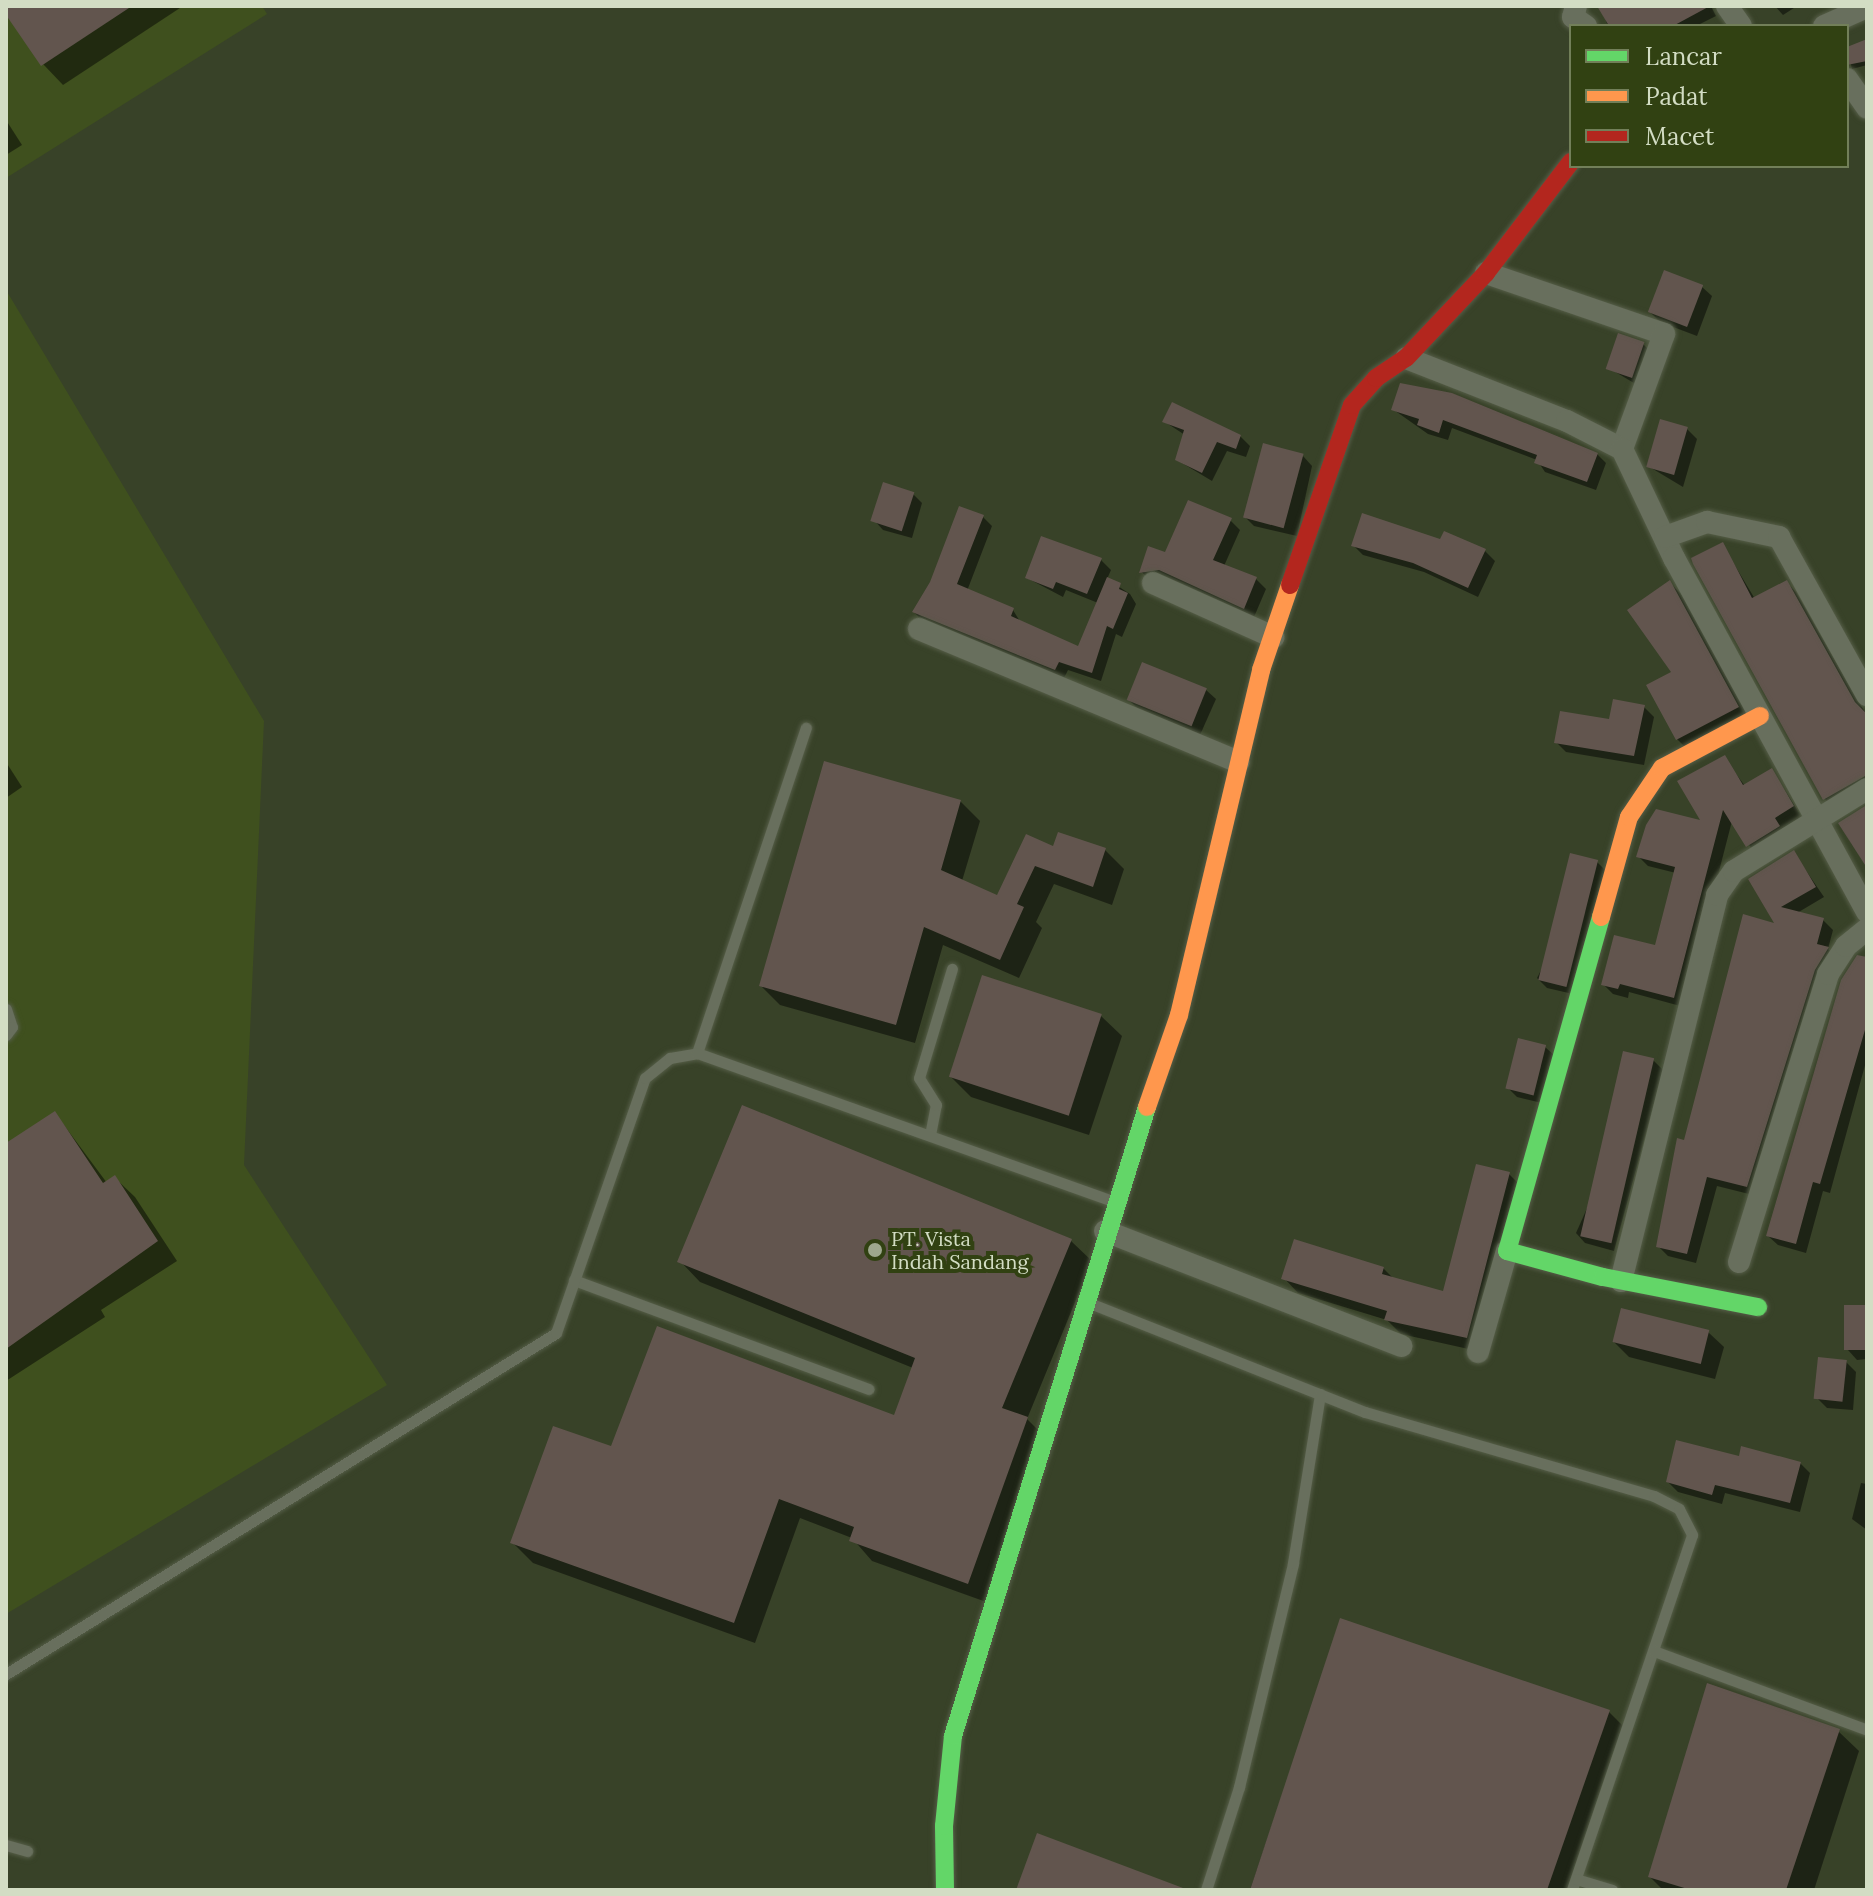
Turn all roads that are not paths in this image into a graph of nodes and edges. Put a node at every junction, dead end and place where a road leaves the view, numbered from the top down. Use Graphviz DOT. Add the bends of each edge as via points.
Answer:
graph roads {
  1 [pos="1576,6"];
  2 [pos="1727,6"];
  3 [pos="1867,7"];
  4 [pos="1583,24"];
  5 [pos="1740,24"];
  6 [pos="1829,24"];
  7 [pos="1849,82"];
  8 [pos="1867,108"];
  9 [pos="1569,165"];
  10 [pos="1486,273"];
  11 [pos="1406,358"];
  12 [pos="1622,449"];
  13 [pos="1665,537"];
  14 [pos="1153,583"];
  15 [pos="919,629"];
  16 [pos="1273,637"];
  17 [pos="1867,695"];
  18 [pos="1760,716"];
  19 [pos="806,728"];
  20 [pos="1238,762"];
  21 [pos="1867,789"];
  22 [pos="1816,819"];
  23 [pos="1867,912"];
  24 [pos="1867,929"];
  25 [pos="952,969"];
  26 [pos="6,1009"];
  27 [pos="6,1035"];
  28 [pos="697,1053"];
  29 [pos="930,1135"];
  30 [pos="1114,1201"];
  31 [pos="1105,1231"];
  32 [pos="1507,1251"];
  33 [pos="1739,1262"];
  34 [pos="574,1280"];
  35 [pos="1621,1281"];
  36 [pos="1084,1301"];
  37 [pos="1758,1307"];
  38 [pos="1402,1346"];
  39 [pos="1478,1352"];
  40 [pos="869,1389"];
  41 [pos="1320,1394"];
  42 [pos="1654,1651"];
  43 [pos="6,1674"];
  44 [pos="1867,1730"];
  45 [pos="6,1845"];
  46 [pos="27,1851"];
  47 [pos="1574,1884"];
  48 [pos="945,1890"];
  49 [pos="1206,1890"];
  50 [pos="1612,1890"];
  1 -- 4 [label="street" via="1573,17"];
  2 -- 5 [label="street"];
  3 -- 6 [label="street"];
  7 -- 8 [label="street"];
  9 -- 10 [label="street"];
  10 -- 11 [label="street"];
  10 -- 12 [label="street" via="1664,334"];
  11 -- 12 [label="street" via="1567,421"];
  11 -- 16 [label="street" via="1376,378 1352,405"];
  12 -- 13 [label="street"];
  13 -- 17 [label="street" via="1707,522 1779,537"];
  13 -- 18 [label="street"];
  14 -- 16 [label="street"];
  15 -- 20 [label="street"];
  16 -- 20 [label="street"];
  18 -- 22 [label="street"];
  18 -- 32 [label="street" via="1662,768 1629,817"];
  19 -- 28 [label="lane"];
  20 -- 30 [label="street" via="1179,1015"];
  21 -- 22 [label="street"];
  22 -- 23 [label="street"];
  22 -- 35 [label="street" via="1734,871 1717,895"];
  24 -- 33 [label="street" via="1846,946 1828,974"];
  25 -- 29 [label="lane" via="919,1078 936,1105"];
  26 -- 27 [label="lane" via="12,1027"];
  28 -- 29 [label="lane"];
  28 -- 34 [label="lane" via="670,1058 645,1078"];
  29 -- 30 [label="lane"];
  30 -- 31 [label="street"];
  31 -- 36 [label="street"];
  31 -- 38 [label="street"];
  32 -- 35 [label="street"];
  32 -- 39 [label="street"];
  34 -- 40 [label="lane"];
  34 -- 43 [label="lane" via="556,1333"];
  35 -- 37 [label="street"];
  36 -- 41 [label="lane"];
  36 -- 48 [label="street" via="953,1736 944,1826"];
  41 -- 42 [label="lane" via="1365,1412 1654,1496 1679,1509 1692,1535"];
  41 -- 49 [label="lane" via="1293,1563 1239,1787"];
  42 -- 44 [label="lane"];
  42 -- 47 [label="lane"];
  45 -- 46 [label="lane"];
  47 -- 50 [label="lane"];
}
